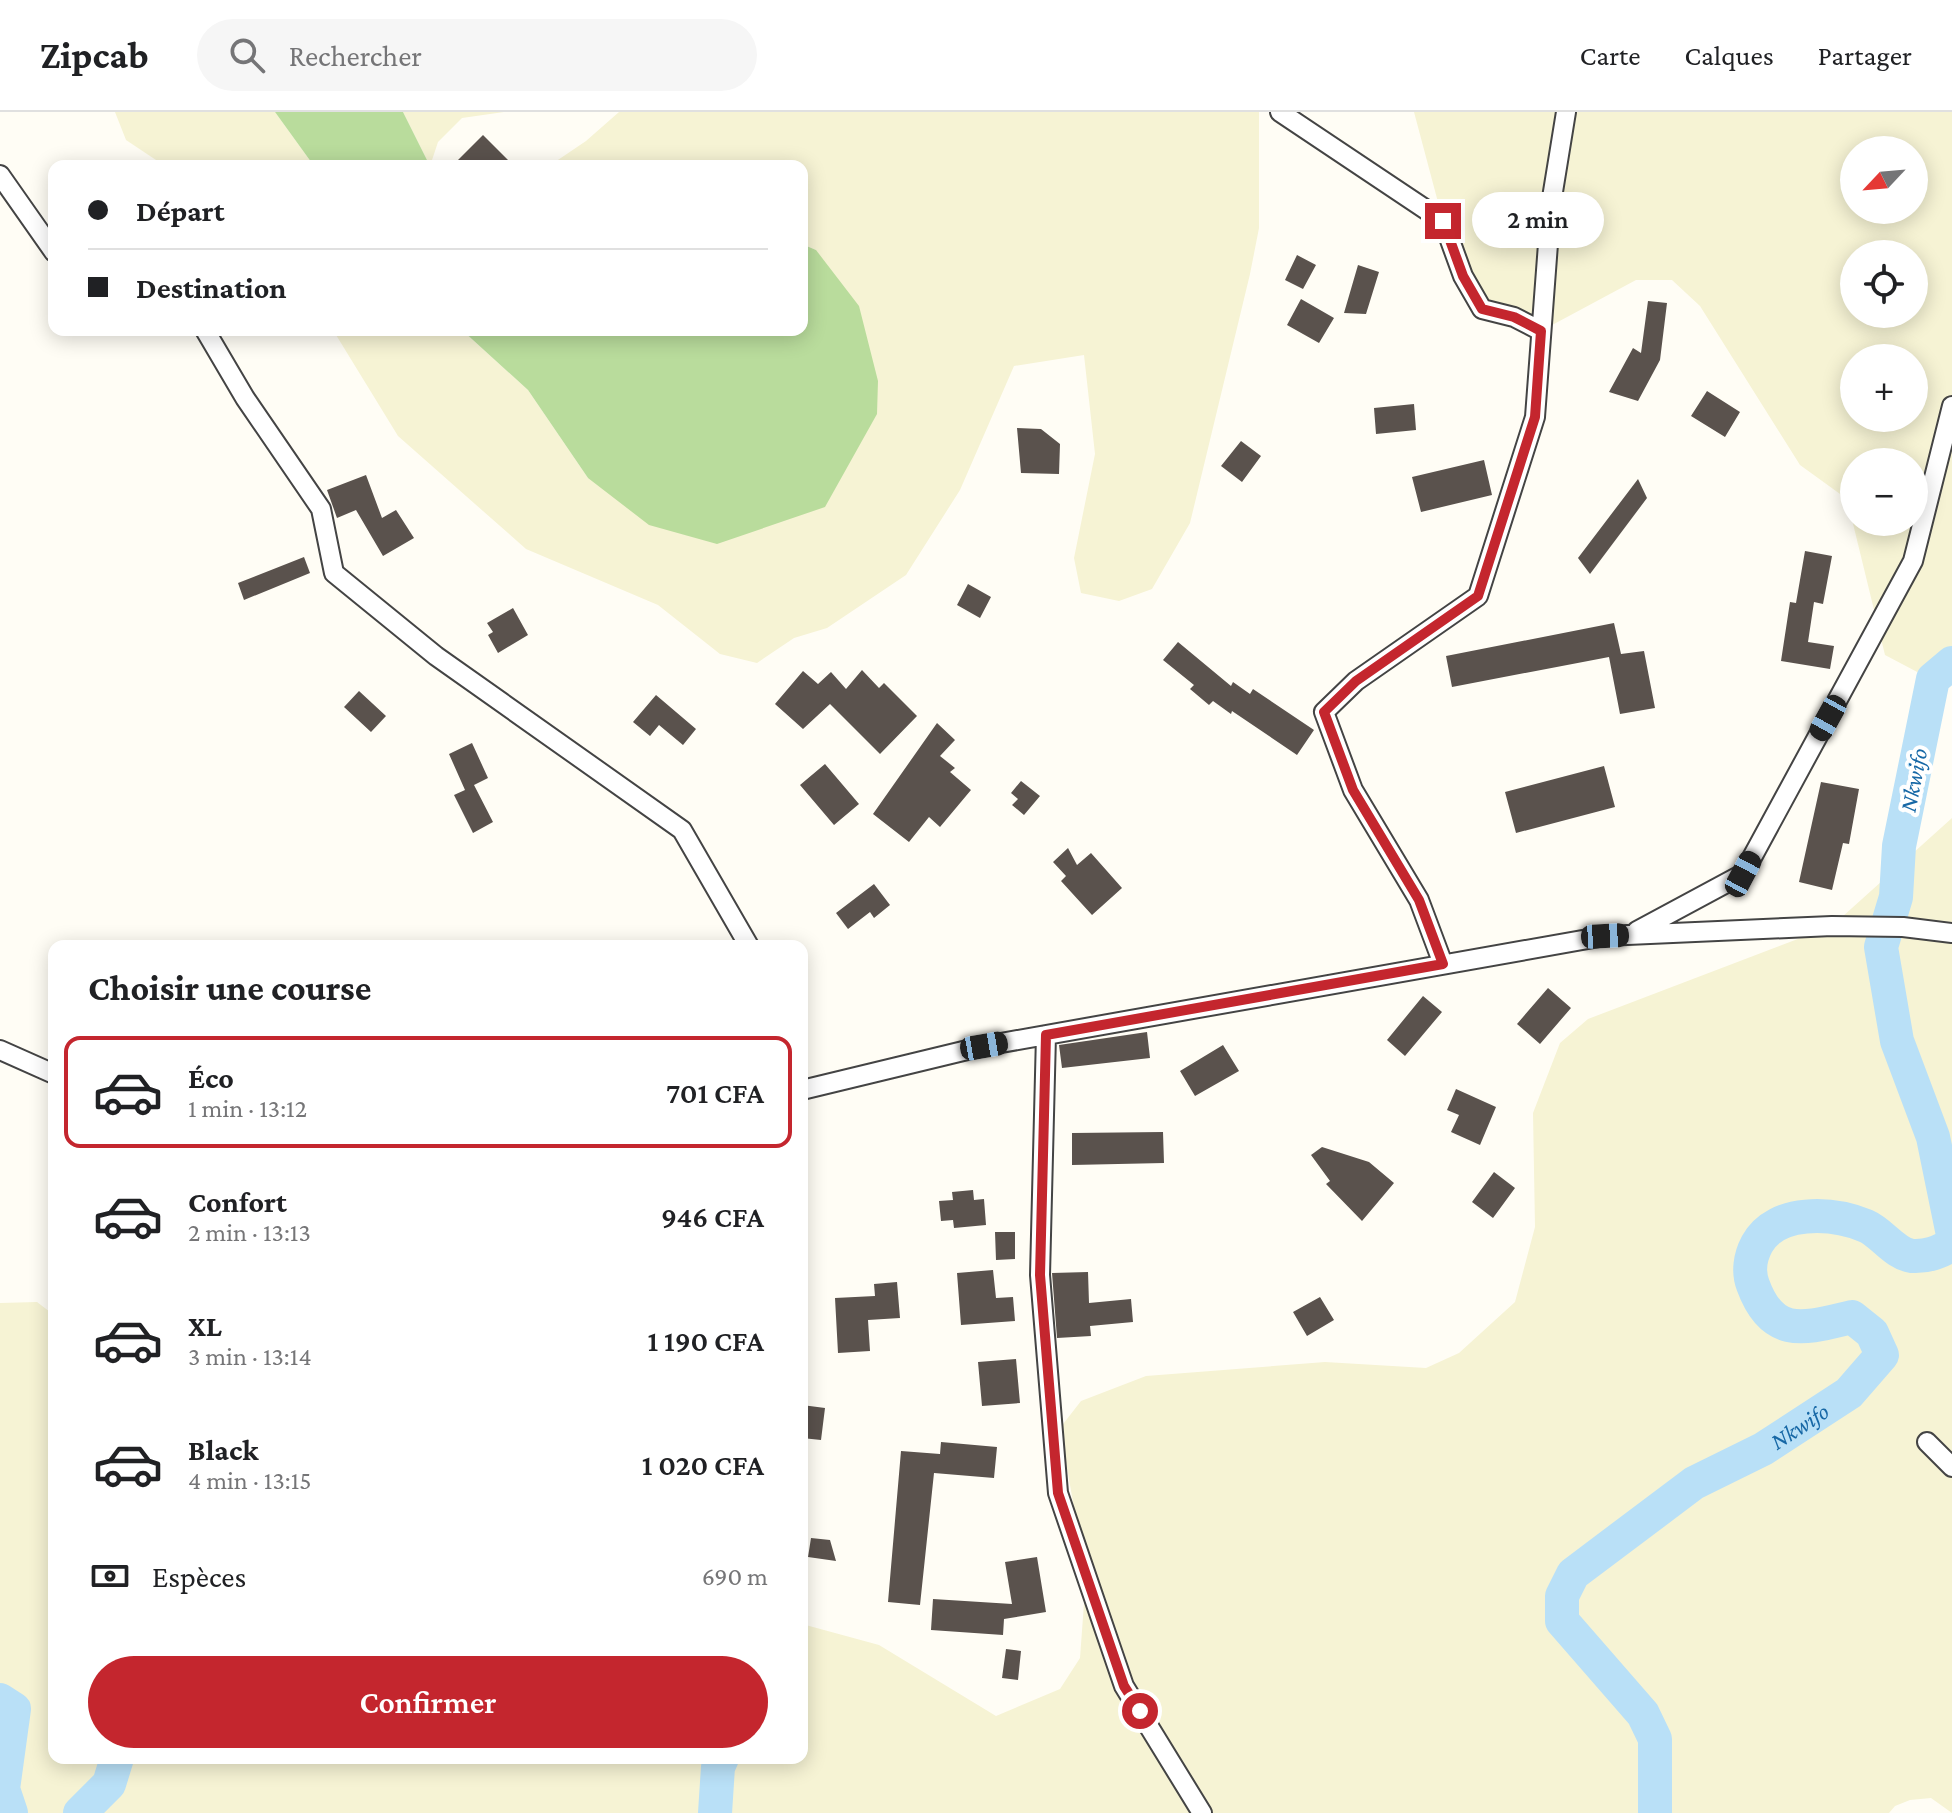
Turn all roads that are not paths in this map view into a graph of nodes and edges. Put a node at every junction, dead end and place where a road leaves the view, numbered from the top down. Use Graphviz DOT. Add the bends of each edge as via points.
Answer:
graph roads {
  1 [pos="1280,112"];
  2 [pos="1566,112"];
  3 [pos="0,175"];
  4 [pos="48,243"];
  5 [pos="1541,331"];
  6 [pos="209,336"];
  7 [pos="1952,406"];
  8 [pos="1952,933"];
  9 [pos="1631,935"];
  10 [pos="746,940"];
  11 [pos="1443,964"];
  12 [pos="1046,1035"];
  13 [pos="0,1050"];
  14 [pos="48,1071"];
  15 [pos="808,1089"];
  16 [pos="1927,1442"];
  17 [pos="1952,1467"];
  18 [pos="1202,1813"];
  1 -- 5 [label="street" via="1443,221 1482,309"];
  2 -- 5 [label="street" via="1551,204"];
  3 -- 4 [label="street"];
  5 -- 11 [label="street" via="1535,417 1478,596 1356,681 1324,712 1353,790 1419,900"];
  6 -- 10 [label="street" via="321,509 334,573 436,656 682,830"];
  7 -- 9 [label="street" via="1913,561 1743,874"];
  8 -- 9 [label="street" via="1870,927"];
  9 -- 11 [label="street"];
  11 -- 12 [label="street"];
  12 -- 15 [label="street"];
  12 -- 18 [label="street" via="1040,1275 1058,1493 1124,1686"];
  13 -- 14 [label="street"];
  16 -- 17 [label="street"];
}
